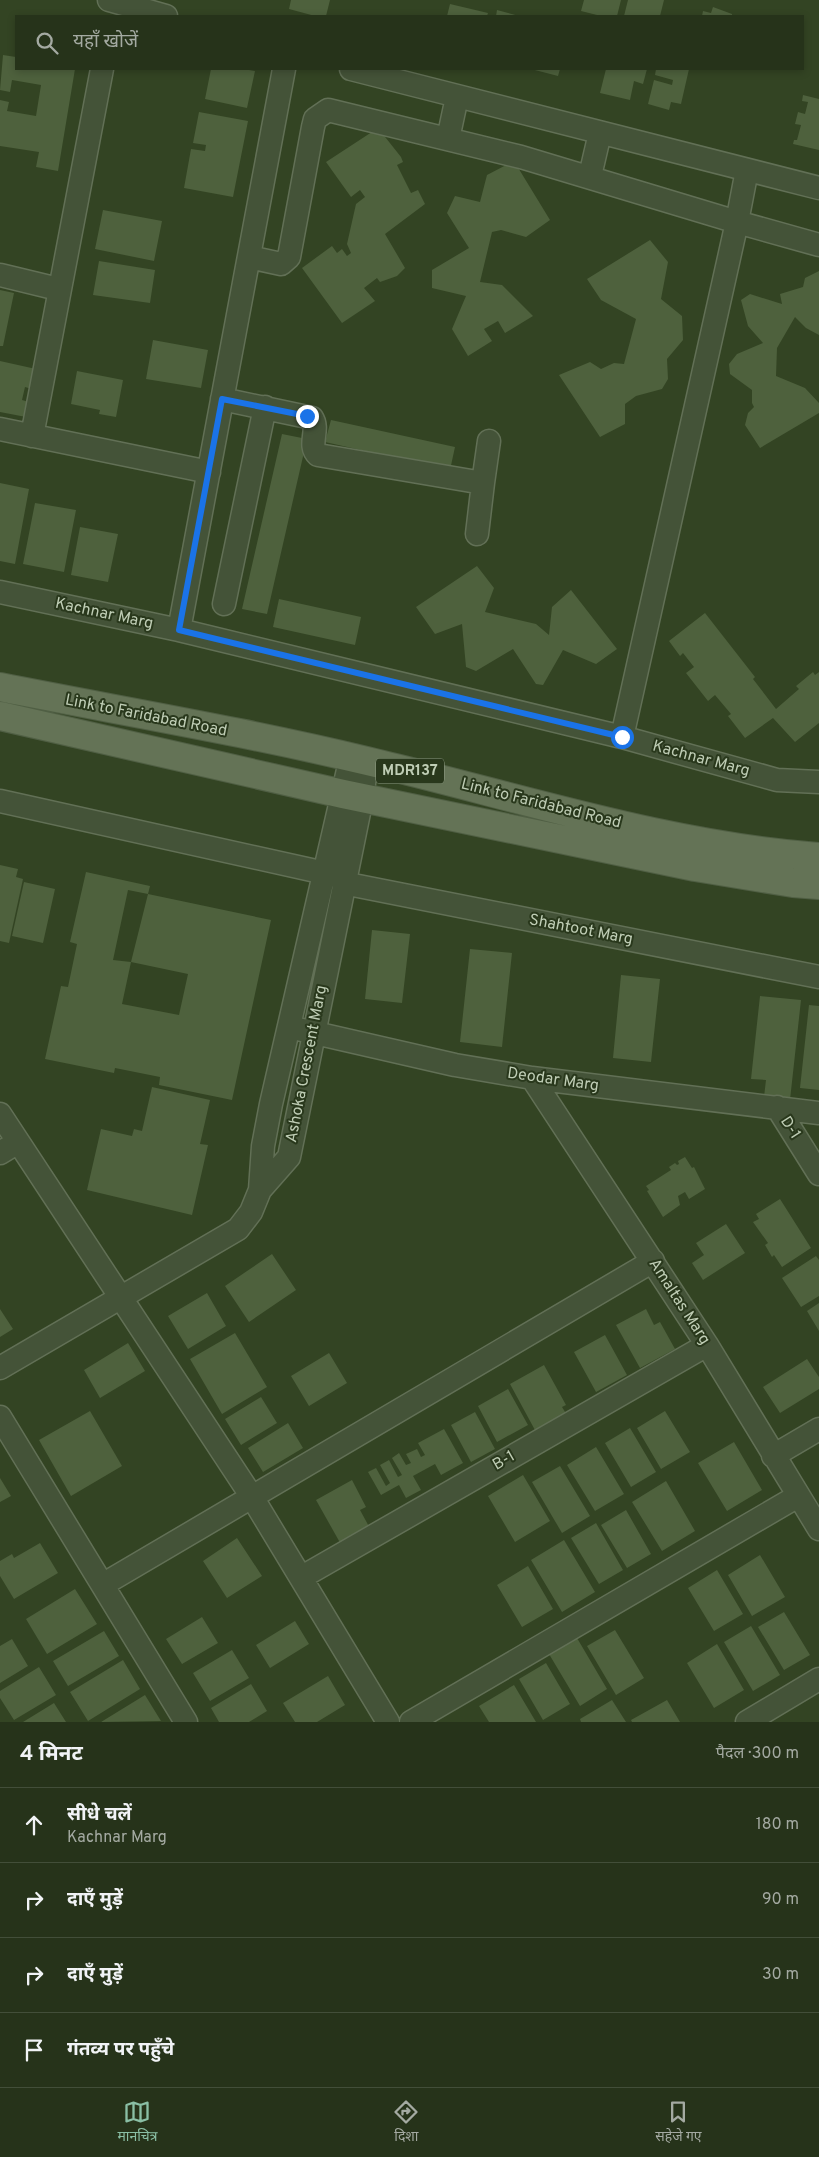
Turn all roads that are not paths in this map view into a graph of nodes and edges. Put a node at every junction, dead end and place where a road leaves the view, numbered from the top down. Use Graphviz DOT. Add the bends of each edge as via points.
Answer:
graph roads {
  1 [pos="113,6"];
  2 [pos="161,15"];
  3 [pos="102,70"];
  4 [pos="284,70"];
  5 [pos="355,70"];
  6 [pos="457,97"];
  7 [pos="600,133"];
  8 [pos="448,139"];
  9 [pos="747,170"];
  10 [pos="590,176"];
  11 [pos="819,188"];
  12 [pos="737,222"];
  13 [pos="819,245"];
  14 [pos="249,257"];
  15 [pos="0,275"];
  16 [pos="58,289"];
  17 [pos="222,399"];
  18 [pos="264,407"];
  19 [pos="0,429"];
  20 [pos="32,436"];
  21 [pos="489,441"];
  22 [pos="209,472"];
  23 [pos="484,483"];
  24 [pos="477,534"];
  25 [pos="0,592"];
  26 [pos="224,604"];
  27 [pos="179,630"];
  28 [pos="0,687"];
  29 [pos="0,716"];
  30 [pos="622,737"];
  31 [pos="359,759"];
  32 [pos="819,782"];
  33 [pos="353,796"];
  34 [pos="0,801"];
  35 [pos="819,857"];
  36 [pos="334,878"];
  37 [pos="819,885"];
  38 [pos="819,977"];
  39 [pos="289,1027"];
  40 [pos="312,1033"];
  41 [pos="532,1078"];
  42 [pos="777,1107"];
  43 [pos="819,1113"];
  44 [pos="0,1114"];
  45 [pos="9,1148"];
  46 [pos="819,1174"];
  47 [pos="260,1190"];
  48 [pos="653,1261"];
  49 [pos="122,1299"];
  50 [pos="707,1345"];
  51 [pos="0,1368"];
  52 [pos="0,1417"];
  53 [pos="819,1429"];
  54 [pos="773,1456"];
  55 [pos="798,1496"];
  56 [pos="252,1497"];
  57 [pos="819,1529"];
  58 [pos="302,1577"];
  59 [pos="104,1584"];
  60 [pos="819,1679"];
  61 [pos="186,1722"];
  62 [pos="388,1722"];
  63 [pos="411,1722"];
  64 [pos="746,1722"];
  1 -- 2 [label="street"];
  3 -- 16 [label="street"];
  4 -- 14 [label="street"];
  5 -- 6 [label="street"];
  6 -- 7 [label="street"];
  6 -- 8 [label="street"];
  7 -- 9 [label="street"];
  7 -- 10 [label="street"];
  8 -- 10 [label="street"];
  8 -- 14 [label="street" via="338,111 322,113 315,119 313,127 289,257 281,264"];
  9 -- 11 [label="street"];
  9 -- 12 [label="street"];
  10 -- 12 [label="street"];
  12 -- 13 [label="street"];
  12 -- 30 [label="street"];
  14 -- 17 [label="street"];
  15 -- 16 [label="street"];
  16 -- 20 [label="street"];
  17 -- 18 [label="street"];
  17 -- 22 [label="street"];
  18 -- 23 [label="street" via="312,418 315,427 313,447 318,455"];
  18 -- 26 [label="street"];
  19 -- 20 [label="street"];
  20 -- 22 [label="street"];
  21 -- 23 [label="street"];
  22 -- 27 [label="street"];
  23 -- 24 [label="street"];
  25 -- 27 [label="street, Kachnar Marg"];
  27 -- 30 [label="street, Kachnar Marg"];
  28 -- 31 [label="main road, Link to Faridabad Road / MDR137"];
  29 -- 33 [label="main road, Link to Faridabad Road / MDR137"];
  30 -- 32 [label="street, Kachnar Marg" via="777,780"];
  31 -- 33 [label="street, Ashoka Crescent Marg"];
  31 -- 35 [label="main road, Link to Faridabad Road / MDR137" via="620,824 774,854"];
  33 -- 36 [label="street, Ashoka Crescent Marg"];
  33 -- 37 [label="main road, Link to Faridabad Road / MDR137" via="695,867"];
  34 -- 36 [label="street, Shahtoot Marg"];
  36 -- 38 [label="street, Shahtoot Marg"];
  36 -- 39 [label="street"];
  36 -- 40 [label="street, Ashoka Crescent Marg"];
  39 -- 40 [label="street, Deodar Marg"];
  39 -- 47 [label="street" via="264,1138"];
  40 -- 41 [label="street, Deodar Marg" via="455,1065"];
  40 -- 47 [label="street, Ashoka Crescent Marg" via="292,1149 285,1163"];
  41 -- 42 [label="street, Deodar Marg"];
  41 -- 48 [label="street, Amaltas Marg"];
  42 -- 43 [label="street, Deodar Marg"];
  42 -- 46 [label="street, D-1"];
  44 -- 45 [label="street"];
  45 -- 49 [label="street"];
  47 -- 49 [label="street, Ashoka Crescent Marg" via="251,1212 238,1229"];
  48 -- 50 [label="street, Amaltas Marg"];
  48 -- 56 [label="street"];
  49 -- 51 [label="street, Ashoka Crescent Marg"];
  49 -- 56 [label="street"];
  50 -- 54 [label="street, Amaltas Marg"];
  50 -- 58 [label="street, B-1"];
  52 -- 59 [label="street"];
  53 -- 54 [label="street"];
  54 -- 55 [label="street, Amaltas Marg"];
  55 -- 57 [label="street, Amaltas Marg"];
  55 -- 63 [label="street"];
  56 -- 58 [label="street"];
  56 -- 59 [label="street"];
  58 -- 62 [label="street"];
  59 -- 61 [label="street"];
  60 -- 64 [label="street"];
}
